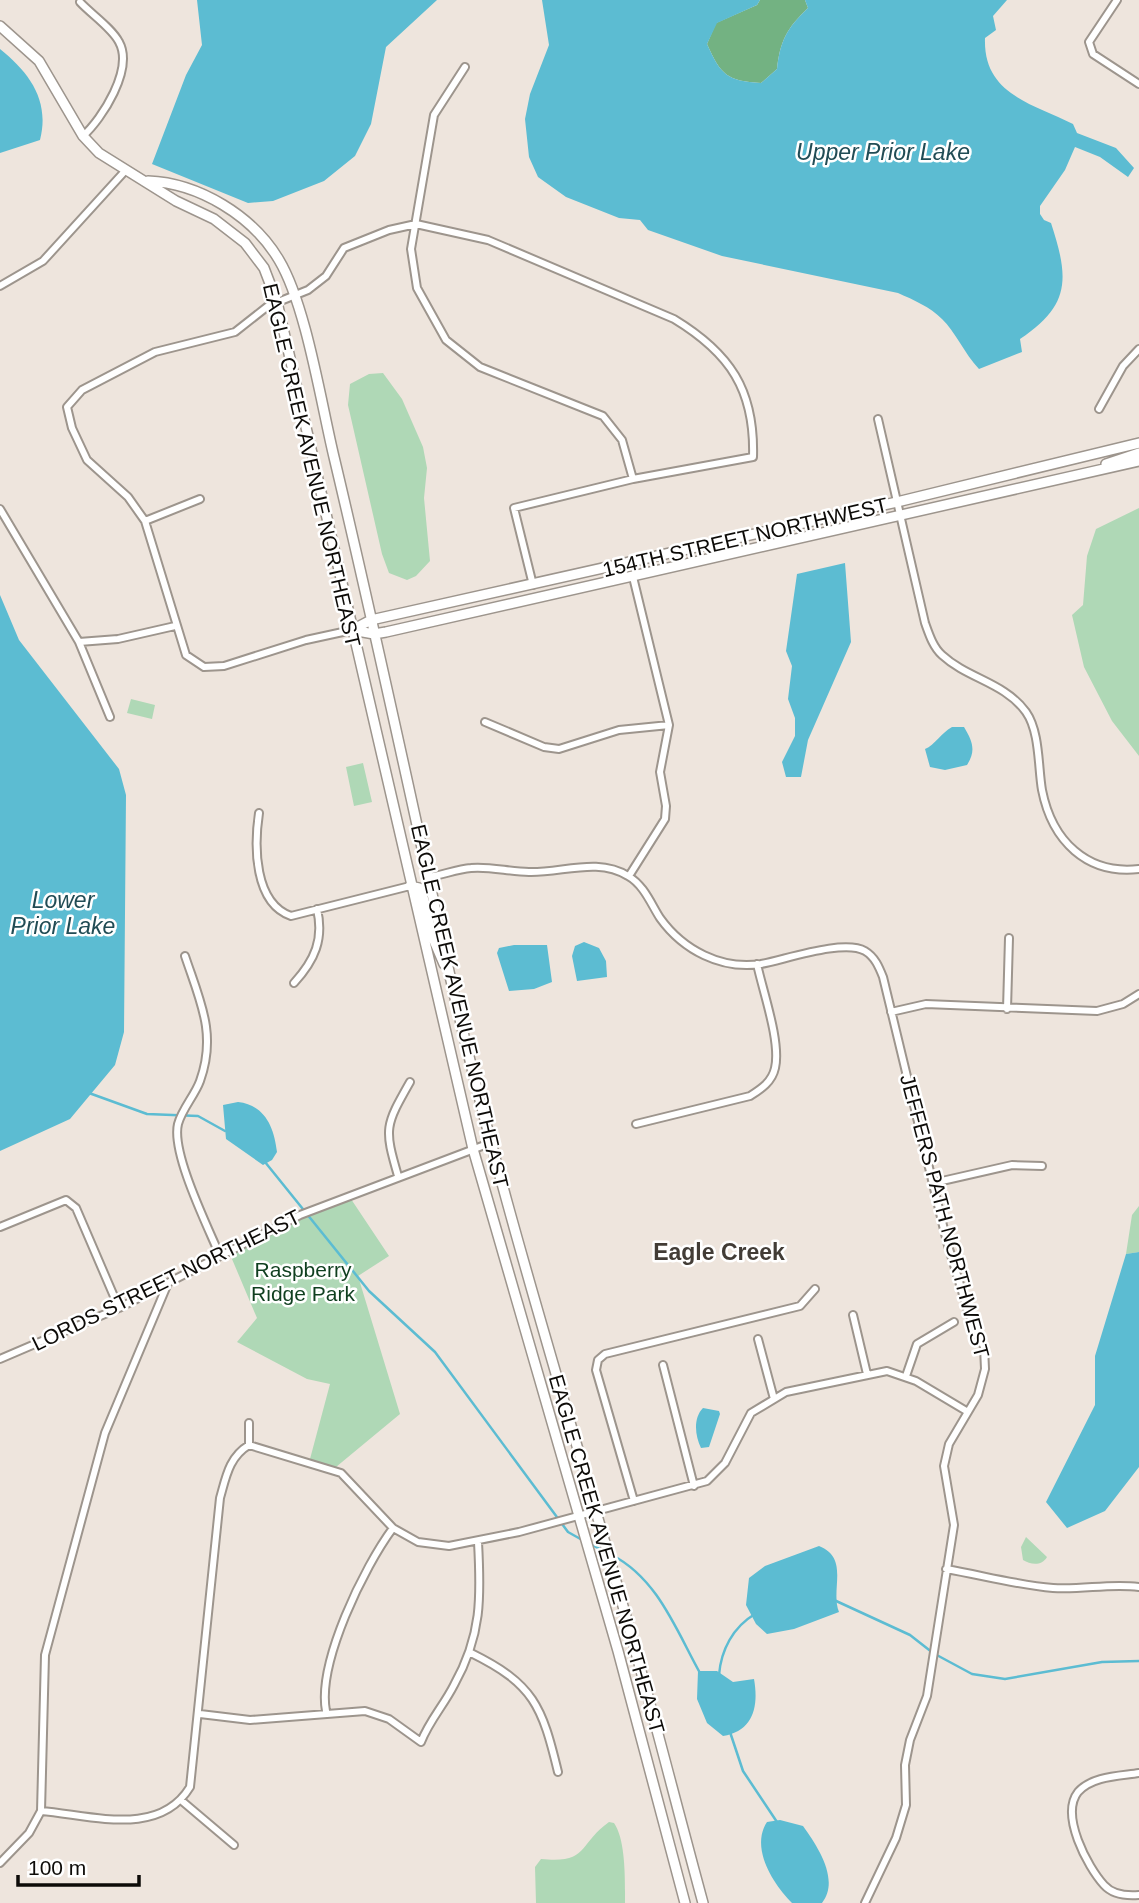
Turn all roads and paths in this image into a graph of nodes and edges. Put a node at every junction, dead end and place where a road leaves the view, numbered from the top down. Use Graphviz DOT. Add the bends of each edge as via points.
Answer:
graph roads {
  1 [pos="1117,0"];
  2 [pos="80,2"];
  3 [pos="0,26"];
  4 [pos="465,67"];
  5 [pos="1139,83"];
  6 [pos="83,136"];
  7 [pos="125,171"];
  8 [pos="146,181"];
  9 [pos="416,224"];
  10 [pos="0,286"];
  11 [pos="286,298"];
  12 [pos="1139,349"];
  13 [pos="1099,409"];
  14 [pos="878,419"];
  15 [pos="1139,443"];
  16 [pos="1139,453"];
  17 [pos="1139,461"];
  18 [pos="1082,474"];
  19 [pos="633,479"];
  20 [pos="200,499"];
  21 [pos="897,502"];
  22 [pos="0,509"];
  23 [pos="900,516"];
  24 [pos="145,521"];
  25 [pos="633,578"];
  26 [pos="533,585"];
  27 [pos="371,620"];
  28 [pos="175,626"];
  29 [pos="352,630"];
  30 [pos="374,634"];
  31 [pos="79,642"];
  32 [pos="110,717"];
  33 [pos="485,722"];
  34 [pos="669,725"];
  35 [pos="259,813"];
  36 [pos="1139,869"];
  37 [pos="629,876"];
  38 [pos="429,877"];
  39 [pos="411,886"];
  40 [pos="317,909"];
  41 [pos="1009,938"];
  42 [pos="185,956"];
  43 [pos="757,964"];
  44 [pos="450,975"];
  45 [pos="294,983"];
  46 [pos="1139,994"];
  47 [pos="1007,1009"];
  48 [pos="891,1012"];
  49 [pos="410,1082"];
  50 [pos="636,1124"];
  51 [pos="490,1143"];
  52 [pos="474,1149"];
  53 [pos="1042,1166"];
  54 [pos="398,1176"];
  55 [pos="933,1183"];
  56 [pos="0,1227"];
  57 [pos="220,1256"];
  58 [pos="168,1283"];
  59 [pos="815,1289"];
  60 [pos="119,1308"];
  61 [pos="853,1315"];
  62 [pos="954,1322"];
  63 [pos="758,1339"];
  64 [pos="0,1359"];
  65 [pos="663,1365"];
  66 [pos="867,1374"];
  67 [pos="906,1376"];
  68 [pos="775,1399"];
  69 [pos="968,1412"];
  70 [pos="249,1423"];
  71 [pos="249,1445"];
  72 [pos="694,1486"];
  73 [pos="634,1501"];
  74 [pos="596,1512"];
  75 [pos="579,1516"];
  76 [pos="393,1528"];
  77 [pos="478,1542"];
  78 [pos="946,1569"];
  79 [pos="1139,1587"];
  80 [pos="471,1653"];
  81 [pos="326,1711"];
  82 [pos="200,1714"];
  83 [pos="558,1772"];
  84 [pos="1139,1773"];
  85 [pos="182,1801"];
  86 [pos="41,1811"];
  87 [pos="234,1845"];
  88 [pos="0,1863"];
  89 [pos="1139,1895"];
  90 [pos="685,1903"];
  91 [pos="703,1903"];
  92 [pos="865,1903"];
  1 -- 5 [label="street" via="1090,42 1093,54"];
  2 -- 6 [label="street" via="120,43 122,67 98,123"];
  3 -- 6 [label="main road, EAGLE CREEK AVENUE NORTHEAST" via="39,61"];
  4 -- 9 [label="street" via="434,115"];
  6 -- 7 [label="main road, EAGLE CREEK AVENUE NORTHEAST"];
  7 -- 8 [label="main road, EAGLE CREEK AVENUE NORTHEAST"];
  7 -- 10 [label="street" via="43,261"];
  8 -- 11 [label="main road, EAGLE CREEK AVENUE NORTHEAST" via="214,219 245,243"];
  8 -- 11 [label="main road, EAGLE CREEK AVENUE NORTHEAST" via="165,182 240,216 259,232 280,262"];
  9 -- 11 [label="street" via="344,248 326,276 308,290"];
  9 -- 19 [label="street" via="411,249 417,288 446,340 480,367 603,416 622,440"];
  9 -- 19 [label="street" via="488,240 674,318 700,334 731,365 747,398 754,430 753,457"];
  11 -- 24 [label="street" via="235,332 155,352 82,390 67,407 87,460 128,497"];
  11 -- 27 [label="main road, EAGLE CREEK AVENUE NORTHEAST"];
  11 -- 29 [label="main road, EAGLE CREEK AVENUE NORTHEAST"];
  12 -- 13 [label="street" via="1123,366"];
  14 -- 21 [label="street"];
  15 -- 21 [label="main road, 154TH STREET NORTHWEST"];
  16 -- 18 [label="main road"];
  17 -- 18 [label="main road, 154TH STREET NORTHWEST"];
  18 -- 23 [label="main road, 154TH STREET NORTHWEST"];
  19 -- 26 [label="street" via="514,508"];
  20 -- 24 [label="street"];
  21 -- 23 [label="street"];
  21 -- 26 [label="main road, 154TH STREET NORTHWEST"];
  22 -- 31 [label="street"];
  23 -- 25 [label="main road, 154TH STREET NORTHWEST"];
  23 -- 36 [label="street" via="933,644 943,656 1003,688 1028,715 1043,794 1065,842 1089,862 1115,872"];
  24 -- 28 [label="street, 154TH STREET NORTHWEST"];
  25 -- 30 [label="main road, 154TH STREET NORTHWEST"];
  25 -- 34 [label="street"];
  26 -- 27 [label="main road, 154TH STREET NORTHWEST"];
  27 -- 29 [label="main road, 154TH STREET NORTHWEST"];
  27 -- 30 [label="main road, EAGLE CREEK AVENUE NORTHEAST"];
  28 -- 29 [label="street, 154TH STREET NORTHWEST" via="186,655 204,667 223,666"];
  28 -- 31 [label="street"];
  29 -- 30 [label="main road, 154TH STREET NORTHWEST"];
  29 -- 39 [label="main road, EAGLE CREEK AVENUE NORTHEAST"];
  30 -- 38 [label="main road, EAGLE CREEK AVENUE NORTHEAST"];
  31 -- 32 [label="street"];
  33 -- 34 [label="street" via="559,749 619,730"];
  34 -- 37 [label="street" via="660,772 665,819"];
  35 -- 40 [label="street" via="256,845 268,900 291,916"];
  37 -- 38 [label="street" via="587,866 550,872 471,867"];
  37 -- 43 [label="street, JEFFERS PATH NORTHWEST" via="676,939 705,957"];
  38 -- 44 [label="main road, EAGLE CREEK AVENUE NORTHEAST"];
  39 -- 40 [label="street"];
  39 -- 44 [label="main road" via="422,892 436,947"];
  39 -- 52 [label="main road, EAGLE CREEK AVENUE NORTHEAST"];
  40 -- 45 [label="street" via="320,941 307,969"];
  41 -- 47 [label="street"];
  42 -- 57 [label="street" via="209,1029 200,1082 178,1124 181,1159"];
  43 -- 48 [label="street, JEFFERS PATH NORTHWEST" via="848,946 865,951 879,969"];
  43 -- 50 [label="street" via="776,1049 775,1069 766,1086 750,1096"];
  44 -- 51 [label="main road, EAGLE CREEK AVENUE NORTHEAST"];
  46 -- 47 [label="street" via="1097,1012"];
  47 -- 48 [label="street" via="926,1004"];
  48 -- 55 [label="street, JEFFERS PATH NORTHWEST"];
  49 -- 54 [label="street" via="389,1118 387,1137"];
  51 -- 52 [label="street, LORDS STREET NORTHEAST"];
  51 -- 74 [label="main road, EAGLE CREEK AVENUE NORTHEAST"];
  52 -- 54 [label="street, LORDS STREET NORTHEAST"];
  52 -- 75 [label="main road, EAGLE CREEK AVENUE NORTHEAST"];
  53 -- 55 [label="street" via="1012,1165"];
  54 -- 57 [label="street, LORDS STREET NORTHEAST" via="300,1215"];
  55 -- 69 [label="street, JEFFERS PATH NORTHWEST" via="968,1311 984,1347 985,1369"];
  56 -- 60 [label="street" via="66,1200 76,1208"];
  57 -- 58 [label="street, LORDS STREET NORTHEAST"];
  58 -- 60 [label="street, LORDS STREET NORTHEAST"];
  58 -- 86 [label="street" via="105,1433 45,1655"];
  59 -- 73 [label="street" via="800,1306 605,1354 598,1360 596,1370"];
  60 -- 64 [label="street, LORDS STREET NORTHEAST"];
  61 -- 66 [label="street"];
  62 -- 67 [label="street" via="917,1344"];
  63 -- 68 [label="street"];
  65 -- 72 [label="street"];
  66 -- 67 [label="street" via="887,1371"];
  66 -- 68 [label="street" via="786,1392"];
  67 -- 69 [label="street"];
  68 -- 72 [label="street" via="751,1413 725,1463 707,1481"];
  69 -- 78 [label="street, JEFFERS PATH NORTHWEST" via="949,1444 944,1466 954,1525"];
  70 -- 71 [label="street"];
  71 -- 76 [label="street" via="341,1473"];
  71 -- 82 [label="street" via="238,1451 230,1465 220,1498"];
  72 -- 73 [label="street"];
  73 -- 74 [label="street"];
  74 -- 75 [label="street"];
  74 -- 91 [label="main road, EAGLE CREEK AVENUE NORTHEAST"];
  75 -- 77 [label="street"];
  75 -- 90 [label="main road, EAGLE CREEK AVENUE NORTHEAST"];
  76 -- 77 [label="street" via="418,1542 449,1546"];
  76 -- 81 [label="street" via="363,1574 331,1660 325,1682"];
  77 -- 80 [label="street" via="481,1598"];
  78 -- 79 [label="street" via="1050,1588"];
  78 -- 92 [label="street, JEFFERS PATH NORTHWEST" via="927,1696 905,1765 906,1805 896,1838"];
  80 -- 81 [label="street" via="443,1705 427,1724 421,1742 389,1719 365,1711"];
  80 -- 83 [label="street" via="509,1672 526,1692 546,1723"];
  81 -- 82 [label="street" via="250,1720"];
  82 -- 85 [label="street" via="194,1772"];
  84 -- 89 [label="street" via="1088,1785 1078,1792 1071,1809 1079,1842 1105,1886 1124,1896"];
  85 -- 86 [label="street" via="157,1817 142,1820"];
  85 -- 87 [label="street"];
  86 -- 88 [label="street" via="29,1833"];
}
